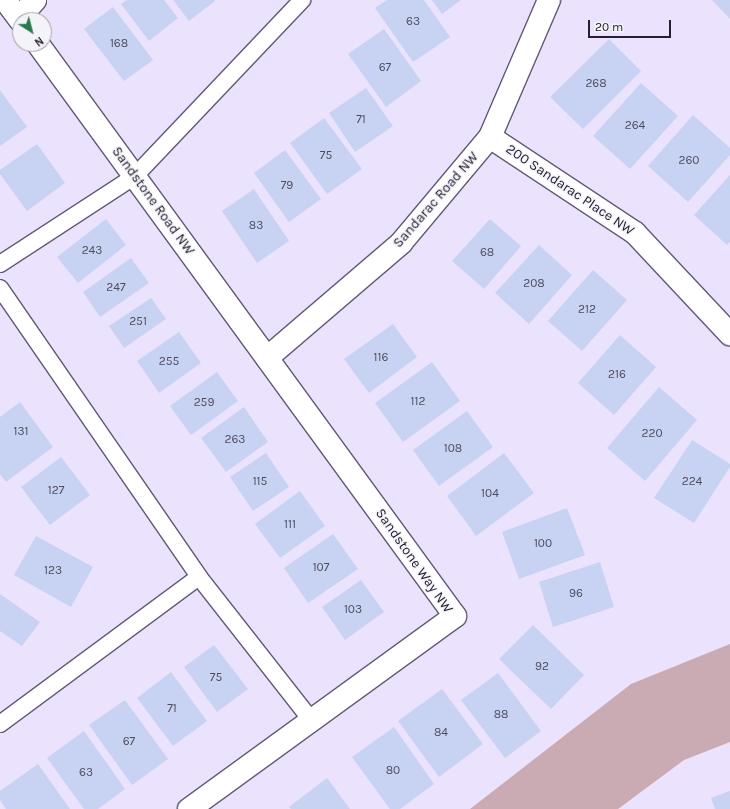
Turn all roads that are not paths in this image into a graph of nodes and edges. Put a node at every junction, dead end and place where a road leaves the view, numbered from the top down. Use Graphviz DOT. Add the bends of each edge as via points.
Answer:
graph roads {
  1 [pos="5,0"];
  2 [pos="35,0"];
  3 [pos="302,0"];
  4 [pos="549,0"];
  5 [pos="14,12"];
  6 [pos="26,12"];
  7 [pos="44,52"];
  8 [pos="490,137"];
  9 [pos="135,176"];
  10 [pos="0,264"];
  11 [pos="0,288"];
  12 [pos="730,334"];
  13 [pos="268,358"];
  14 [pos="199,577"];
  15 [pos="312,721"];
  16 [pos="0,724"];
  17 [pos="189,809"];
  1 -- 5 [label="street"];
  2 -- 6 [label="street"];
  3 -- 9 [label="lane"];
  4 -- 8 [label="street, Sandarac Road NW"];
  7 -- 9 [label="street, Sandstone Road NW"];
  8 -- 12 [label="street, 200 Sandarac Place NW" via="635,233"];
  8 -- 13 [label="street, Sandarac Road NW" via="401,243"];
  9 -- 10 [label="lane"];
  9 -- 13 [label="street, Sandstone Road NW"];
  11 -- 14 [label="lane"];
  13 -- 15 [label="street, Sandstone Way NW" via="455,616"];
  14 -- 15 [label="lane"];
  14 -- 16 [label="lane"];
  15 -- 17 [label="street, Sandstone Way NW"];
}
